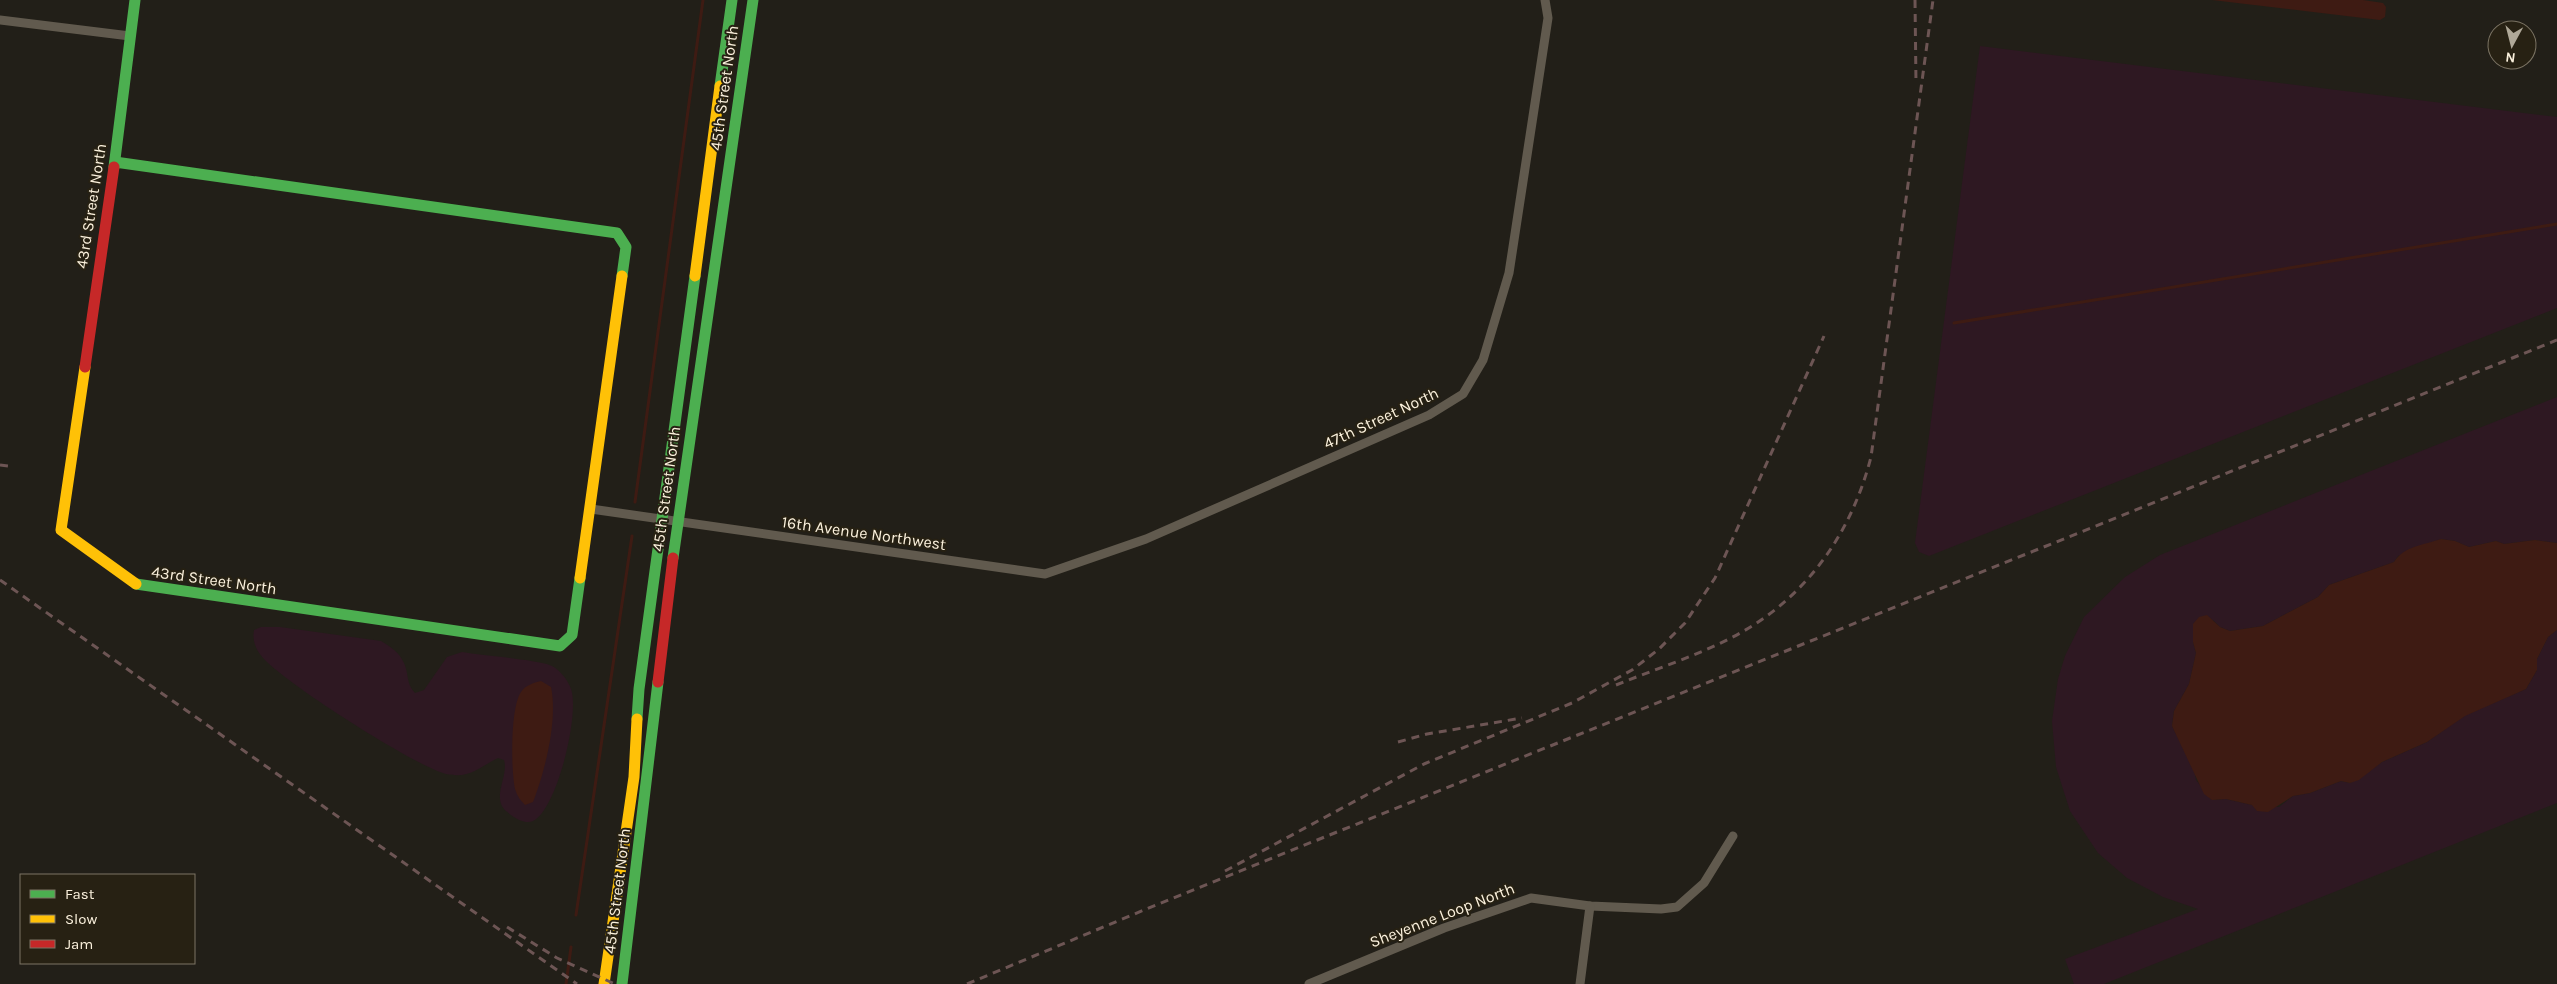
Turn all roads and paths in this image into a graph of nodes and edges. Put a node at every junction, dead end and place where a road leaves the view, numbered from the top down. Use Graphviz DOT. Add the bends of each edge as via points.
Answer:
graph roads {
  1 [pos="135,0"];
  2 [pos="732,0"];
  3 [pos="753,0"];
  4 [pos="1545,0"];
  5 [pos="0,20"];
  6 [pos="130,36"];
  7 [pos="115,162"];
  8 [pos="591,509"];
  9 [pos="661,519"];
  10 [pos="678,521"];
  11 [pos="1045,574"];
  12 [pos="1733,836"];
  13 [pos="1590,906"];
  14 [pos="604,984"];
  15 [pos="622,984"];
  16 [pos="1308,984"];
  17 [pos="1580,984"];
  1 -- 6 [label="street, 43rd Street North"];
  2 -- 9 [label="street, 45th Street North"];
  3 -- 10 [label="street, 45th Street North"];
  4 -- 11 [label="street, 47th Street North" via="1548,18 1509,273 1484,360 1462,394 1429,415 1146,539"];
  5 -- 6 [label="street"];
  6 -- 7 [label="street, 43rd Street North"];
  7 -- 8 [label="street" via="616,233 626,247"];
  7 -- 8 [label="street, 43rd Street North" via="61,530 139,586 560,646 572,636"];
  8 -- 9 [label="street, 16th Avenue Northwest"];
  9 -- 10 [label="street, 16th Avenue Northwest"];
  9 -- 14 [label="street, 45th Street North" via="638,689 634,777"];
  10 -- 11 [label="street, 16th Avenue Northwest"];
  10 -- 15 [label="street, 45th Street North"];
  12 -- 13 [label="street, Sheyenne Loop North" via="1704,883 1677,907"];
  13 -- 16 [label="street, Sheyenne Loop North" via="1531,898 1444,928"];
  13 -- 17 [label="street"];
}
